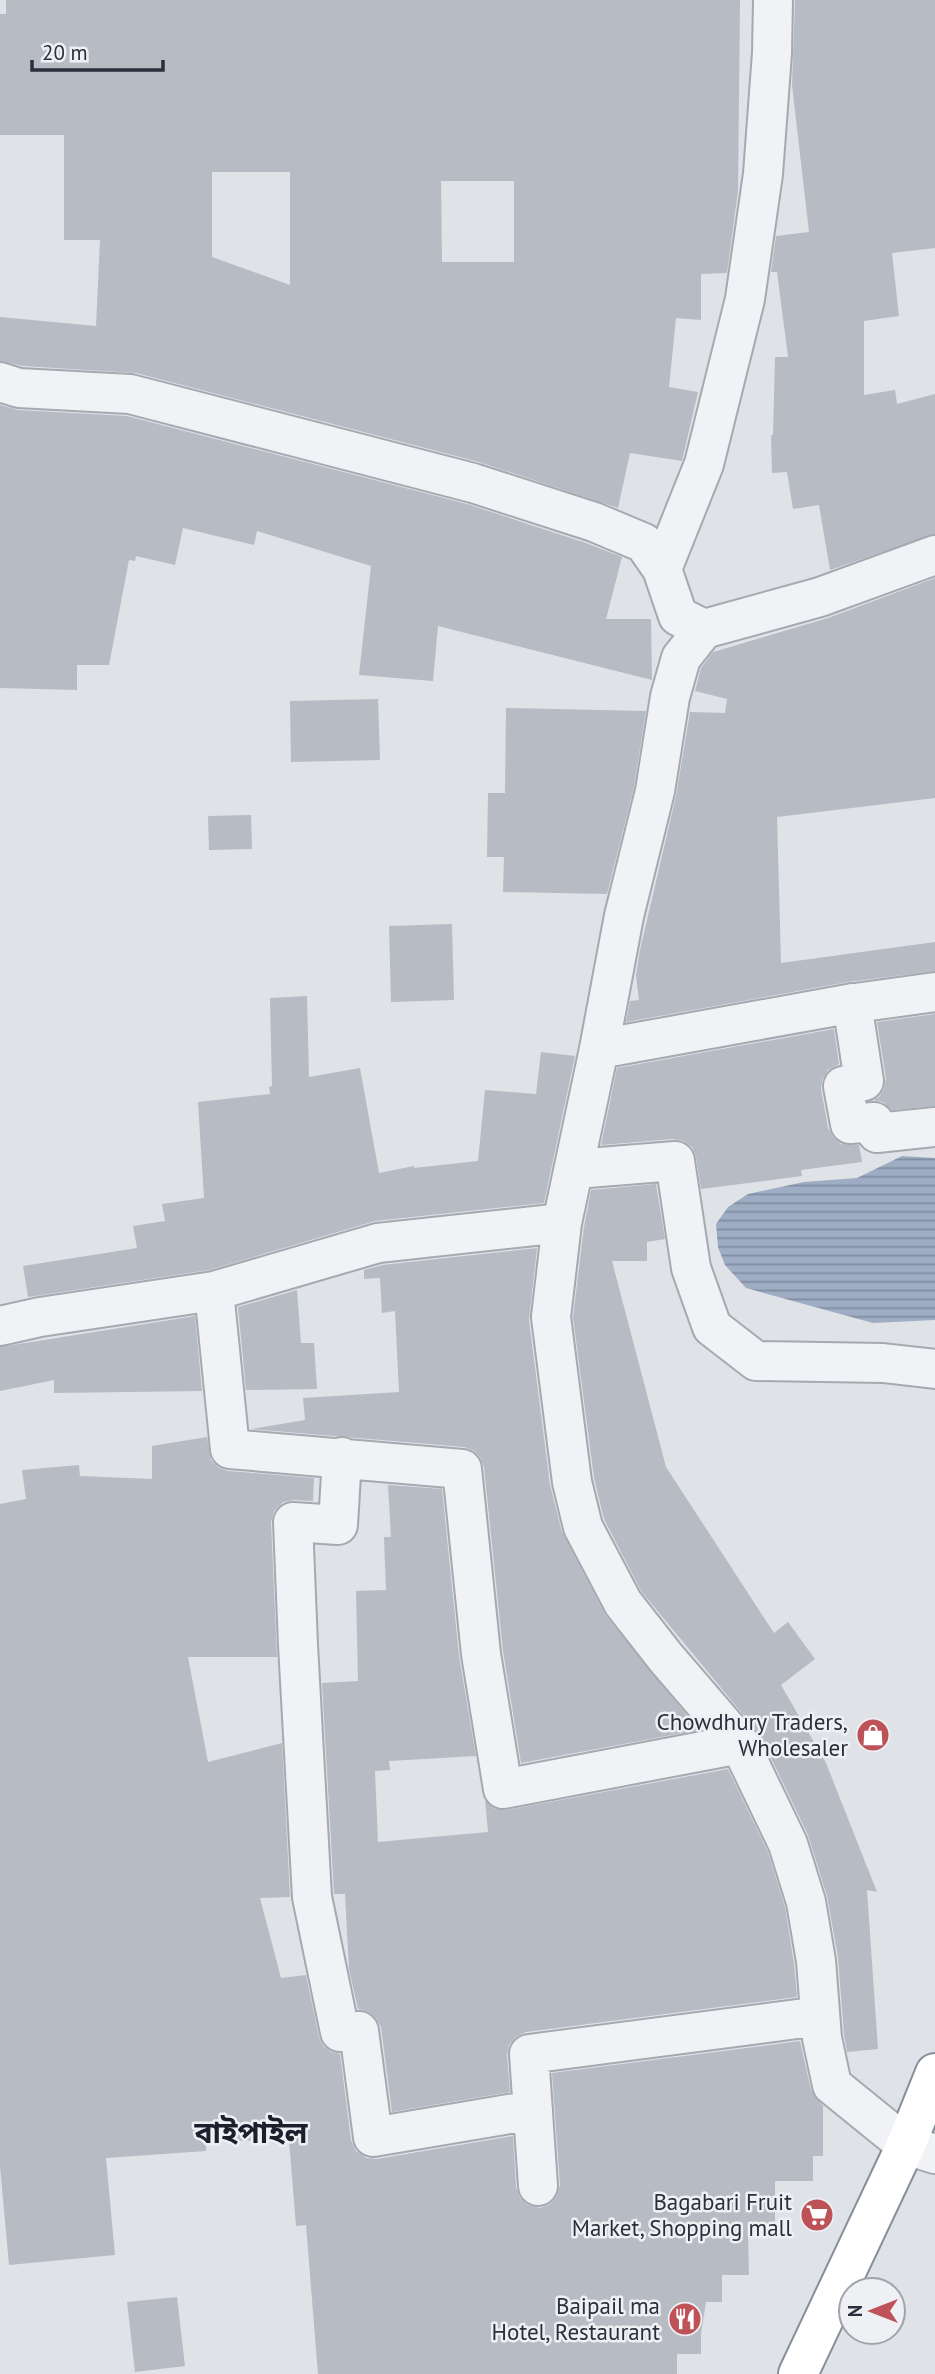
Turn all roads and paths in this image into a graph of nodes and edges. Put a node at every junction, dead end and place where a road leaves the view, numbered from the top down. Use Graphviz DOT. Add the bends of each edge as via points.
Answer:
graph roads {
  1 [pos="772,0"];
  2 [pos="0,382"];
  3 [pos="935,555"];
  4 [pos="662,569"];
  5 [pos="704,629"];
  6 [pos="935,992"];
  7 [pos="852,1003"];
  8 [pos="599,1049"];
  9 [pos="935,1127"];
  10 [pos="575,1169"];
  11 [pos="562,1223"];
  12 [pos="214,1292"];
  13 [pos="0,1326"];
  14 [pos="935,1369"];
  15 [pos="342,1457"];
  16 [pos="740,1744"];
  17 [pos="820,2016"];
  18 [pos="935,2073"];
  19 [pos="533,2110"];
  20 [pos="921,2149"];
  21 [pos="538,2186"];
  22 [pos="798,2374"];
  1 -- 4 [label="street" via="763,174 745,299 704,464"];
  2 -- 4 [label="street" via="19,388 130,394 473,483 644,543"];
  3 -- 5 [label="street" via="820,597"];
  4 -- 5 [label="street" via="678,616"];
  5 -- 8 [label="street" via="681,658 670,697 655,791 624,916"];
  6 -- 7 [label="street"];
  7 -- 8 [label="street"];
  7 -- 9 [label="street" via="864,1081 844,1086 850,1124 874,1122 877,1133"];
  8 -- 10 [label="street"];
  10 -- 11 [label="street"];
  10 -- 14 [label="street" via="675,1161 691,1268 712,1327 757,1361 883,1363"];
  11 -- 12 [label="street" via="378,1244"];
  11 -- 16 [label="street" via="551,1317 572,1482 583,1527 623,1603"];
  12 -- 13 [label="street"];
  12 -- 15 [label="street" via="230,1449"];
  15 -- 16 [label="street" via="462,1469 481,1654 503,1789"];
  15 -- 19 [label="street" via="338,1525 293,1522 312,1897 340,2032 359,2031 373,2137"];
  16 -- 17 [label="street" via="788,1844 806,1902"];
  17 -- 19 [label="street" via="529,2054"];
  17 -- 20 [label="street" via="832,2085"];
  18 -- 20 [label="highway"];
  19 -- 21 [label="street"];
  20 -- 22 [label="highway"];
}
